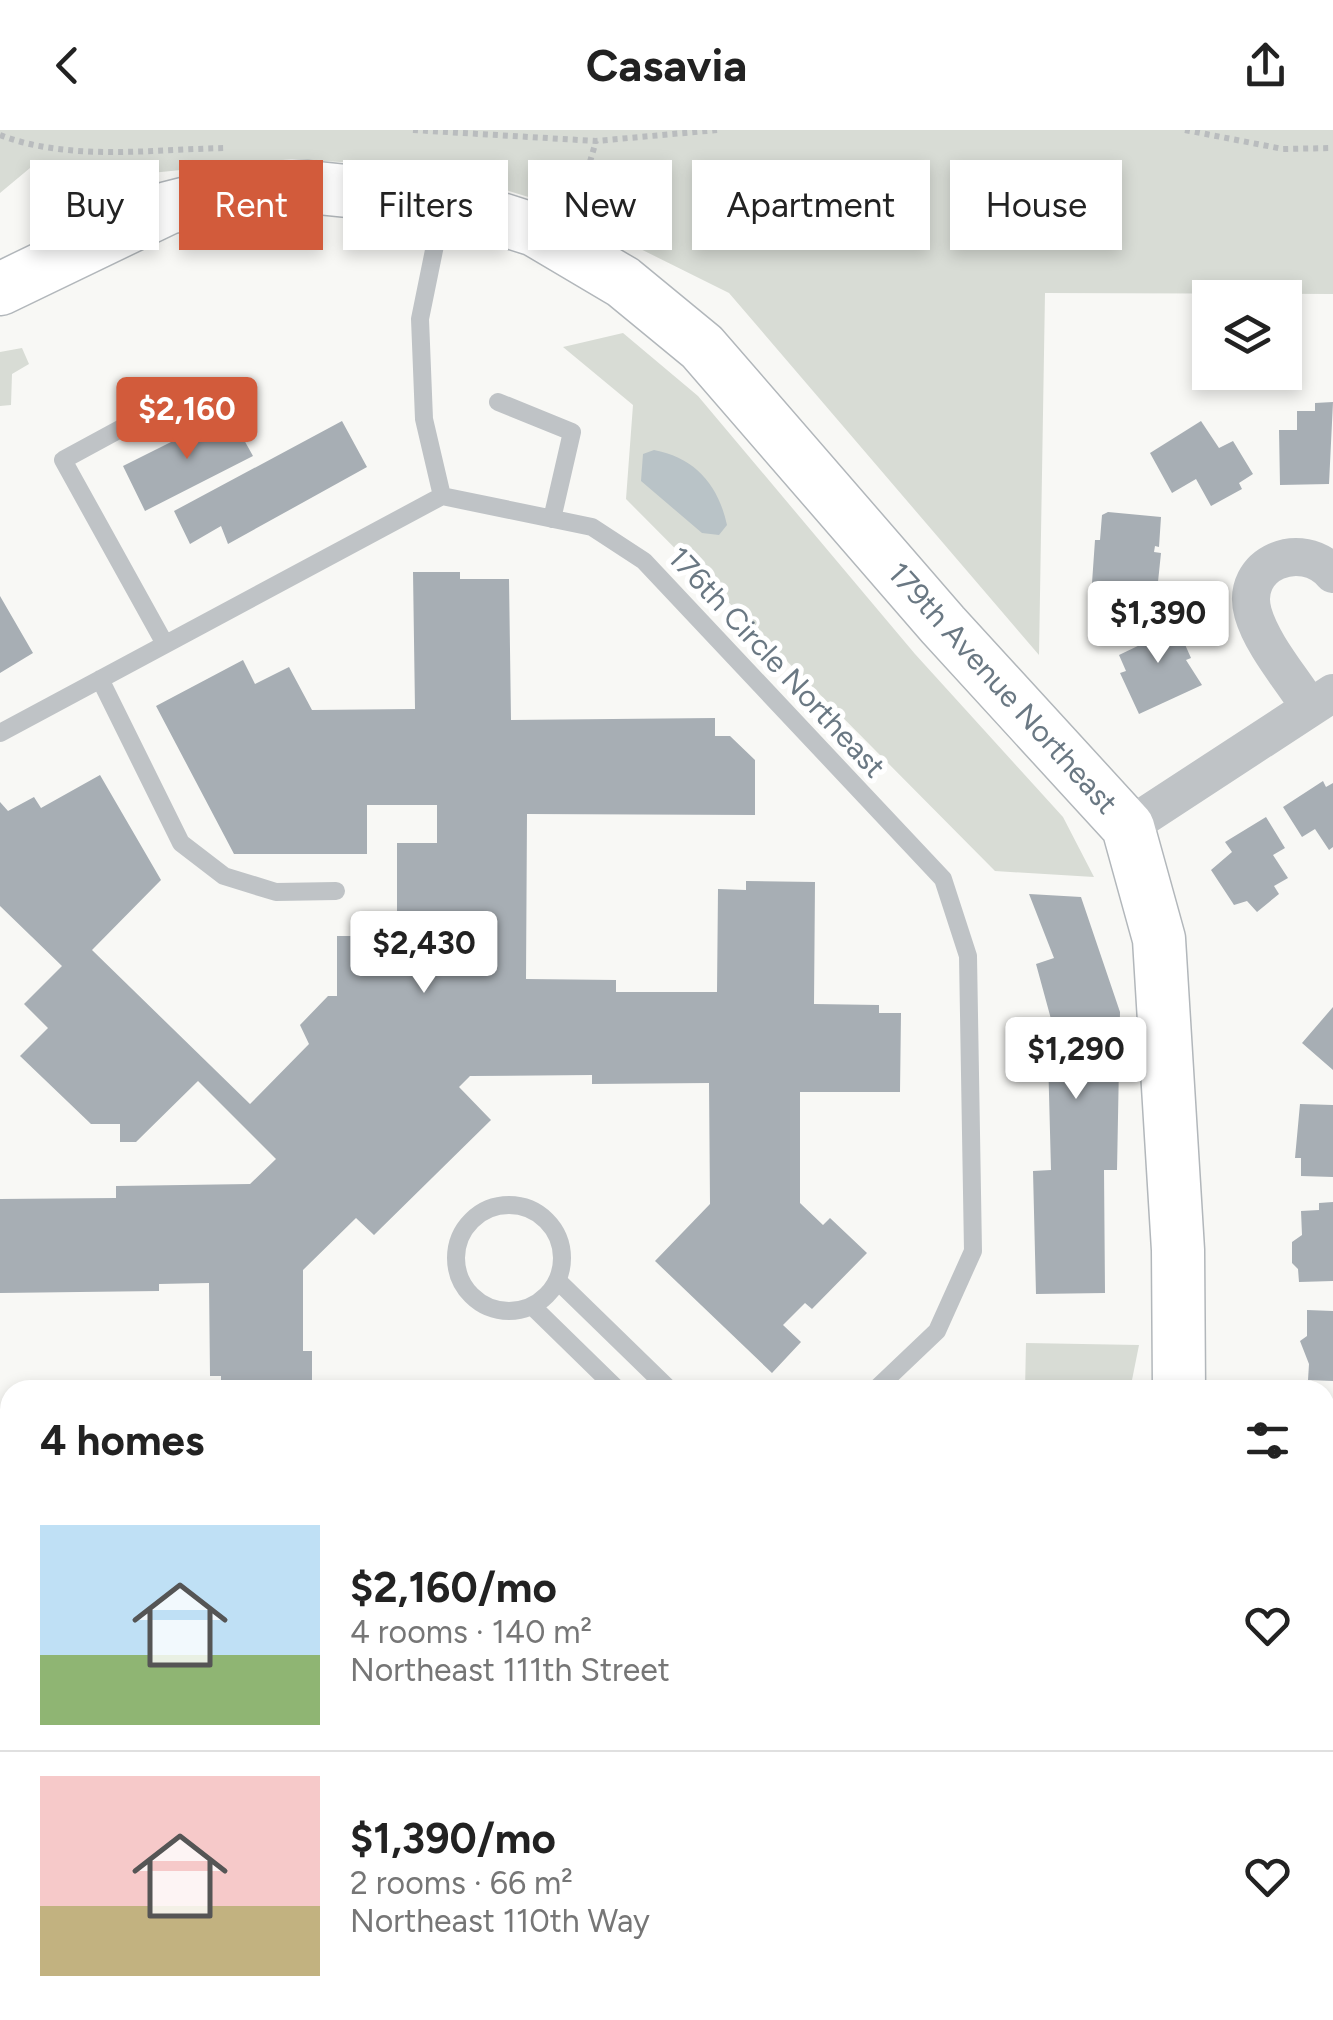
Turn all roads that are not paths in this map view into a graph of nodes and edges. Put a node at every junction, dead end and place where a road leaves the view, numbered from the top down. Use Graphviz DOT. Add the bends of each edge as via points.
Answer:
graph roads {
  1 [pos="343,190"];
  2 [pos="508,221"];
  3 [pos="434,250"];
  4 [pos="0,288"];
  5 [pos="192,390"];
  6 [pos="498,402"];
  7 [pos="442,496"];
  8 [pos="552,519"];
  9 [pos="1333,574"];
  10 [pos="165,644"];
  11 [pos="100,679"];
  12 [pos="1321,700"];
  13 [pos="0,733"];
  14 [pos="1128,827"];
  15 [pos="336,890"];
  16 [pos="558,1280"];
  17 [pos="532,1306"];
  18 [pos="608,1380"];
  19 [pos="660,1380"];
  20 [pos="886,1380"];
  21 [pos="1179,1380"];
  1 -- 4 [label="street, 179th Avenue Northeast" via="247,188 168,208"];
  2 -- 14 [label="street, 179th Avenue Northeast" via="623,282 702,347"];
  3 -- 7 [label="lane" via="420,319 424,419"];
  5 -- 10 [label="lane" via="63,460"];
  6 -- 8 [label="lane" via="572,432"];
  7 -- 8 [label="lane, 176th Circle Northeast"];
  7 -- 10 [label="lane"];
  8 -- 20 [label="lane, 176th Circle Northeast" via="592,528 644,561 944,879 968,956 973,1251 938,1331"];
  9 -- 12 [label="street" via="1312,558 1279,558 1260,574 1251,597 1256,622"];
  10 -- 11 [label="lane"];
  11 -- 13 [label="lane"];
  11 -- 15 [label="lane" via="181,843 224,876 276,892"];
  12 -- 14 [label="street"];
  14 -- 21 [label="street, 179th Avenue Northeast" via="1159,940"];
  16 -- 17 [label="lane"];
  16 -- 17 [label="lane" via="560,1240 542,1216 498,1206 472,1220 457,1246 466,1290 505,1312"];
  16 -- 19 [label="lane"];
  17 -- 18 [label="lane"];
}
